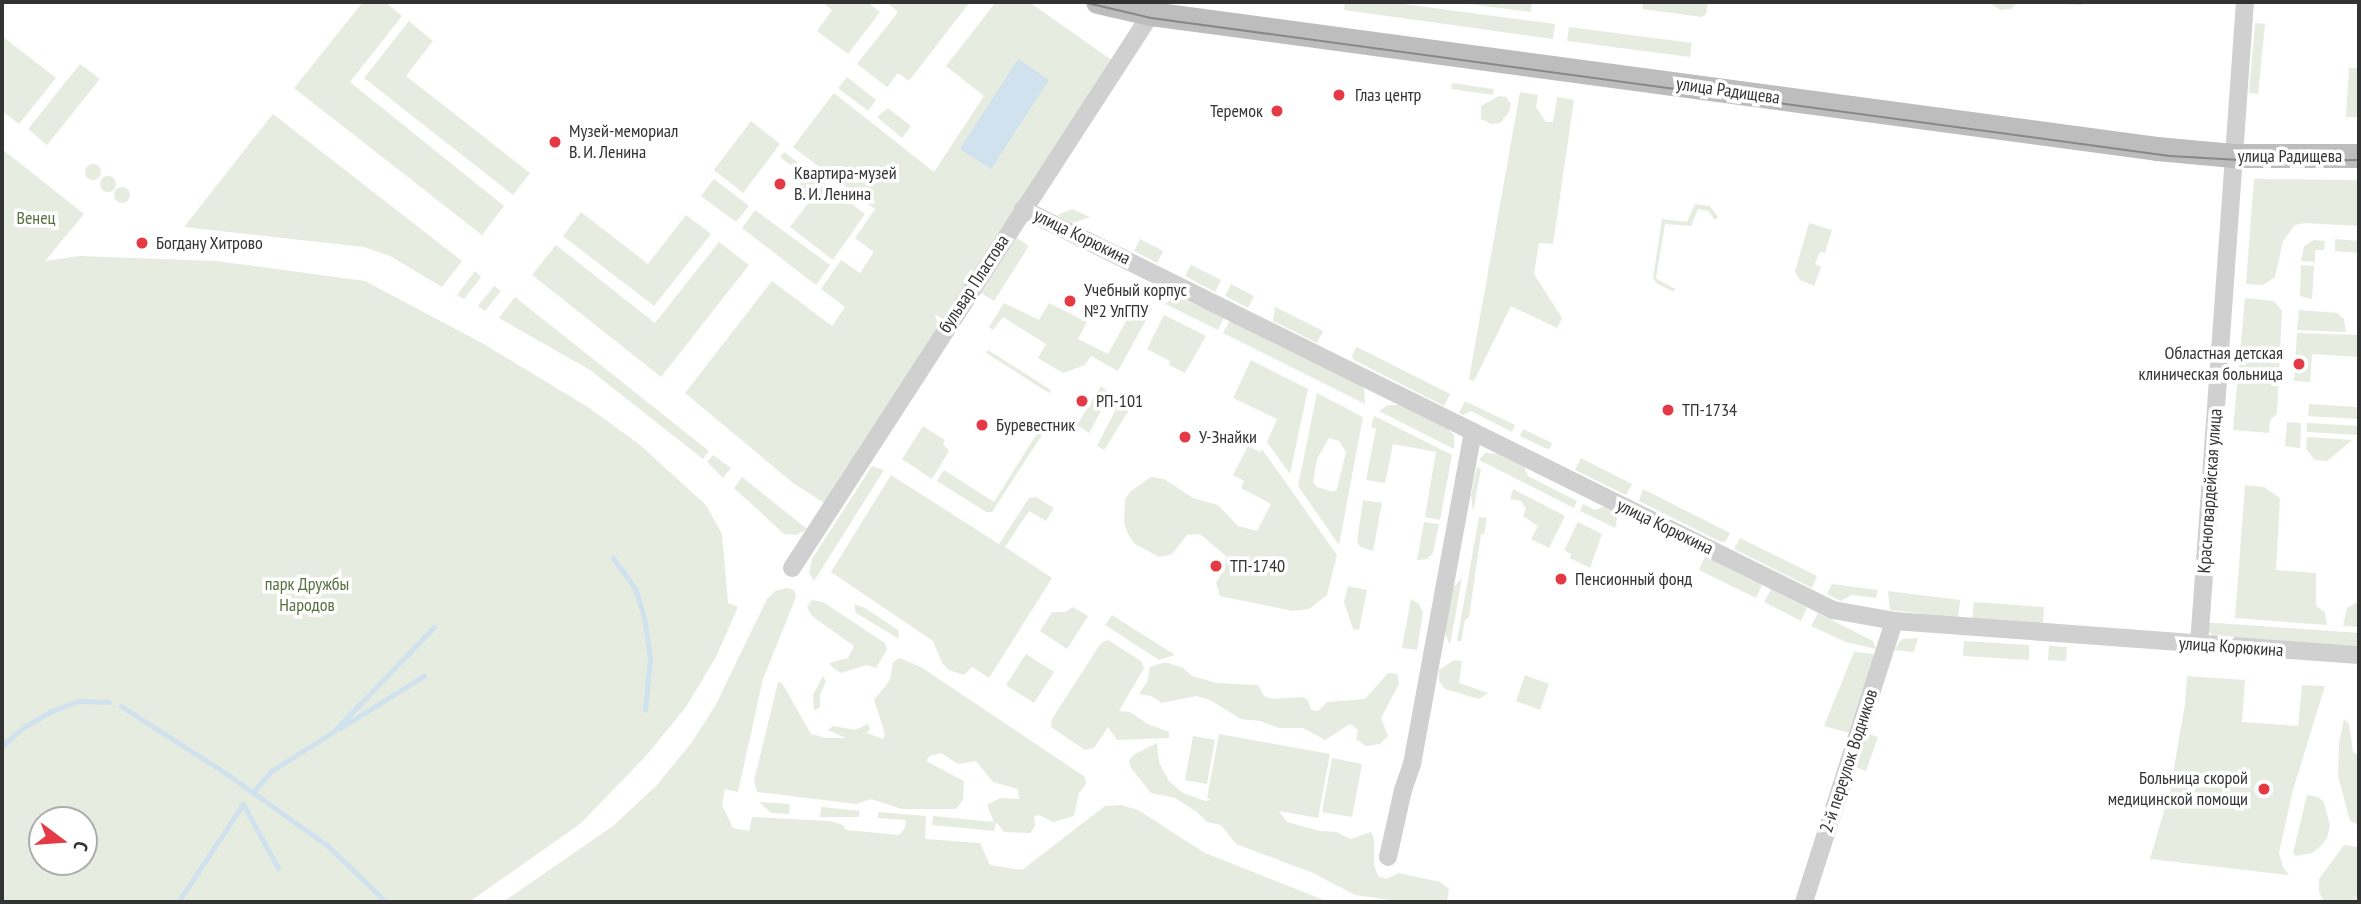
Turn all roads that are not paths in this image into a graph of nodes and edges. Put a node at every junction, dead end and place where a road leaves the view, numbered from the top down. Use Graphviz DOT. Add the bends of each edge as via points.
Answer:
graph roads {
  1 [pos="1098,2"];
  2 [pos="2245,2"];
  3 [pos="1155,8"];
  4 [pos="2234,156"];
  5 [pos="2359,156"];
  6 [pos="1023,209"];
  7 [pos="1473,432"];
  8 [pos="792,568"];
  9 [pos="1894,621"];
  10 [pos="2199,645"];
  11 [pos="2359,655"];
  12 [pos="1388,857"];
  13 [pos="1804,902"];
  1 -- 3 [label="street, улица Радищева"];
  2 -- 4 [label="street, Красногвардейская улица"];
  3 -- 4 [label="street, улица Радищева" via="2157,149"];
  3 -- 6 [label="street, бульвар Пластова"];
  4 -- 5 [label="street, улица Радищева"];
  4 -- 10 [label="street, Красногвардейская улица"];
  6 -- 7 [label="street, улица Корюкина"];
  6 -- 8 [label="street, бульвар Пластова"];
  7 -- 9 [label="street, улица Корюкина" via="1833,610"];
  7 -- 12 [label="street" via="1412,764"];
  9 -- 10 [label="street, улица Корюкина"];
  9 -- 13 [label="street, 2-й переулок Водников"];
  10 -- 11 [label="street, улица Корюкина"];
}
